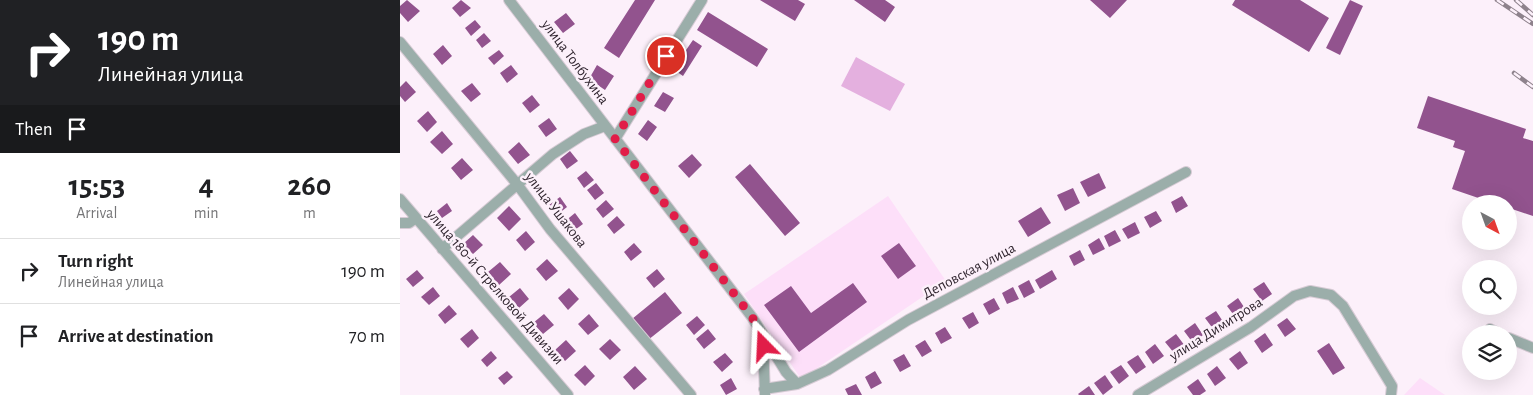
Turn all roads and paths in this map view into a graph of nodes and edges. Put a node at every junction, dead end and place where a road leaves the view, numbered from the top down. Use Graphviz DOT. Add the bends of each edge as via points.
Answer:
graph roads {
  1 [pos="509,0"];
  2 [pos="702,0"];
  3 [pos="400,42"];
  4 [pos="605,126"];
  5 [pos="615,139"];
  6 [pos="1186,172"];
  7 [pos="517,184"];
  8 [pos="400,199"];
  9 [pos="416,218"];
  10 [pos="400,223"];
  11 [pos="442,249"];
  12 [pos="762,334"];
  13 [pos="1517,341"];
  14 [pos="1533,348"];
  15 [pos="797,384"];
  16 [pos="765,392"];
  17 [pos="568,395"];
  18 [pos="691,395"];
  19 [pos="1138,395"];
  20 [pos="1391,395"];
  1 -- 4 [label="street, улица Толбухина"];
  2 -- 5 [label="street"];
  3 -- 7 [label="street, улица Ушакова"];
  4 -- 5 [label="street, улица Толбухина"];
  4 -- 7 [label="street" via="584,134 553,154"];
  5 -- 12 [label="street, улица Толбухина"];
  6 -- 15 [label="street, Деповская улица" via="908,320 862,351"];
  7 -- 11 [label="street" via="504,199"];
  7 -- 18 [label="street, улица Ушакова" via="550,229"];
  8 -- 9 [label="street, улица 180-й Стрелковой Дивизии"];
  9 -- 10 [label="street" via="410,223"];
  9 -- 11 [label="street, улица 180-й Стрелковой Дивизии"];
  11 -- 17 [label="street, улица 180-й Стрелковой Дивизии"];
  12 -- 15 [label="street, улица Толбухина"];
  12 -- 16 [label="street, улица Толбухина"];
  13 -- 14 [label="street"];
  15 -- 16 [label="street, Деповская улица"];
  19 -- 20 [label="street, улица Димитрова" via="1252,327 1294,296 1310,291 1331,295 1343,306 1392,386"];
}
